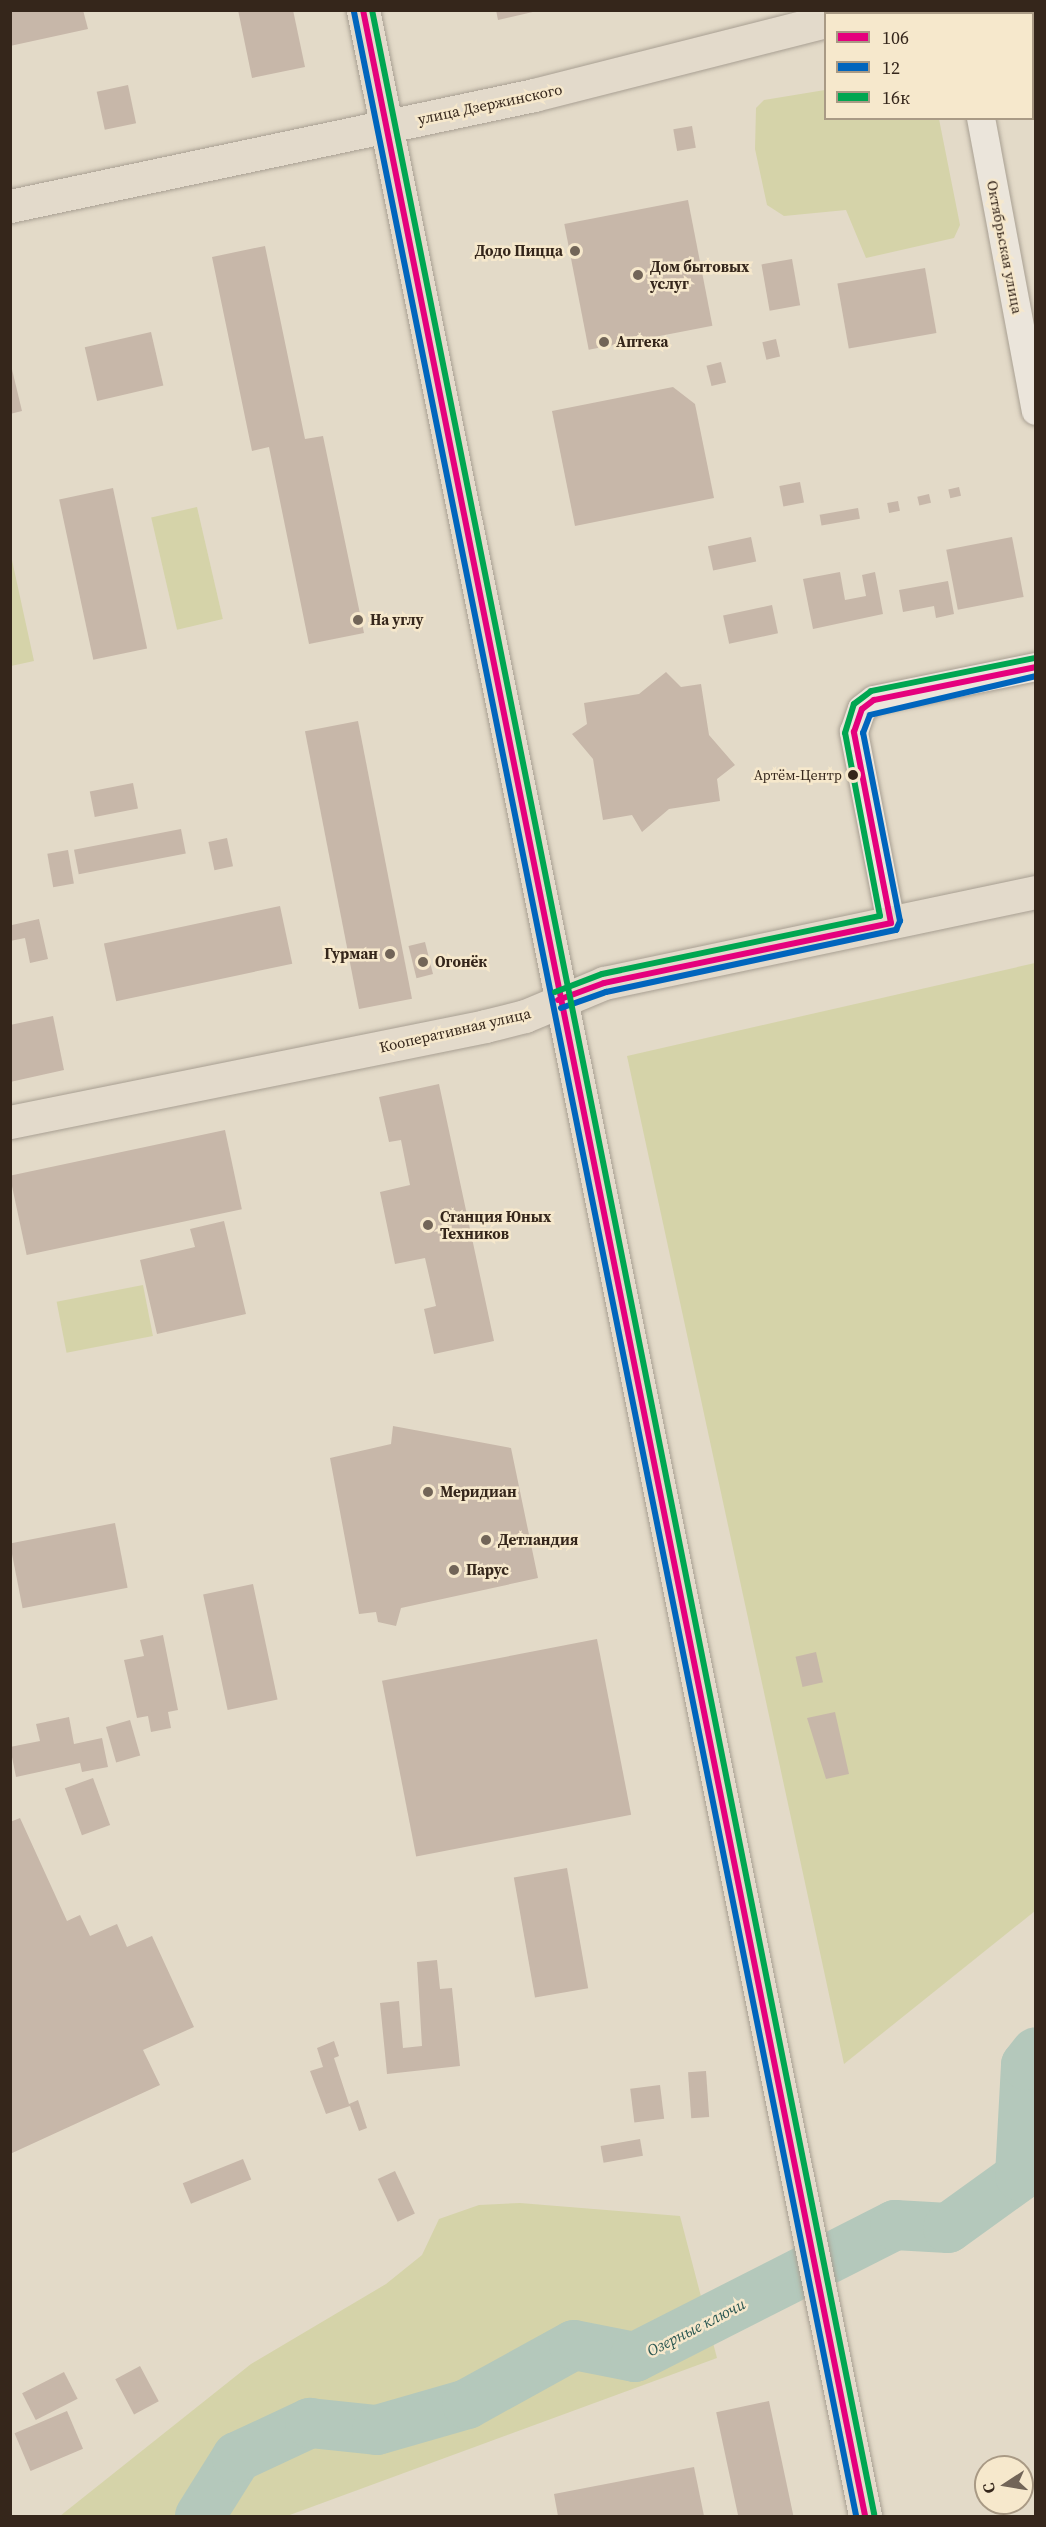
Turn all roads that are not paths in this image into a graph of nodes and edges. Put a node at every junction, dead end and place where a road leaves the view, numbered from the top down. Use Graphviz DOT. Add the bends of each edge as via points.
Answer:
graph roads {
  1 [pos="363,10"];
  2 [pos="824,21"];
  3 [pos="981,120"];
  4 [pos="388,126"];
  5 [pos="10,206"];
  6 [pos="1035,411"];
  7 [pos="1035,667"];
  8 [pos="1035,892"];
  9 [pos="891,923"];
  10 [pos="558,1000"];
  11 [pos="10,1122"];
  12 [pos="865,2517"];
  1 -- 4 [label="main road"];
  2 -- 4 [label="main road, улица Дзержинского"];
  3 -- 6 [label="street, Октябрьская улица"];
  4 -- 5 [label="main road, улица Дзержинского"];
  4 -- 10 [label="main road"];
  7 -- 9 [label="street" via="874,700 862,709 854,732"];
  8 -- 9 [label="main road, Кооперативная улица"];
  9 -- 10 [label="main road, Кооперативная улица" via="604,983"];
  10 -- 11 [label="main road, Кооперативная улица" via="485,1026"];
  10 -- 12 [label="main road"];
}
